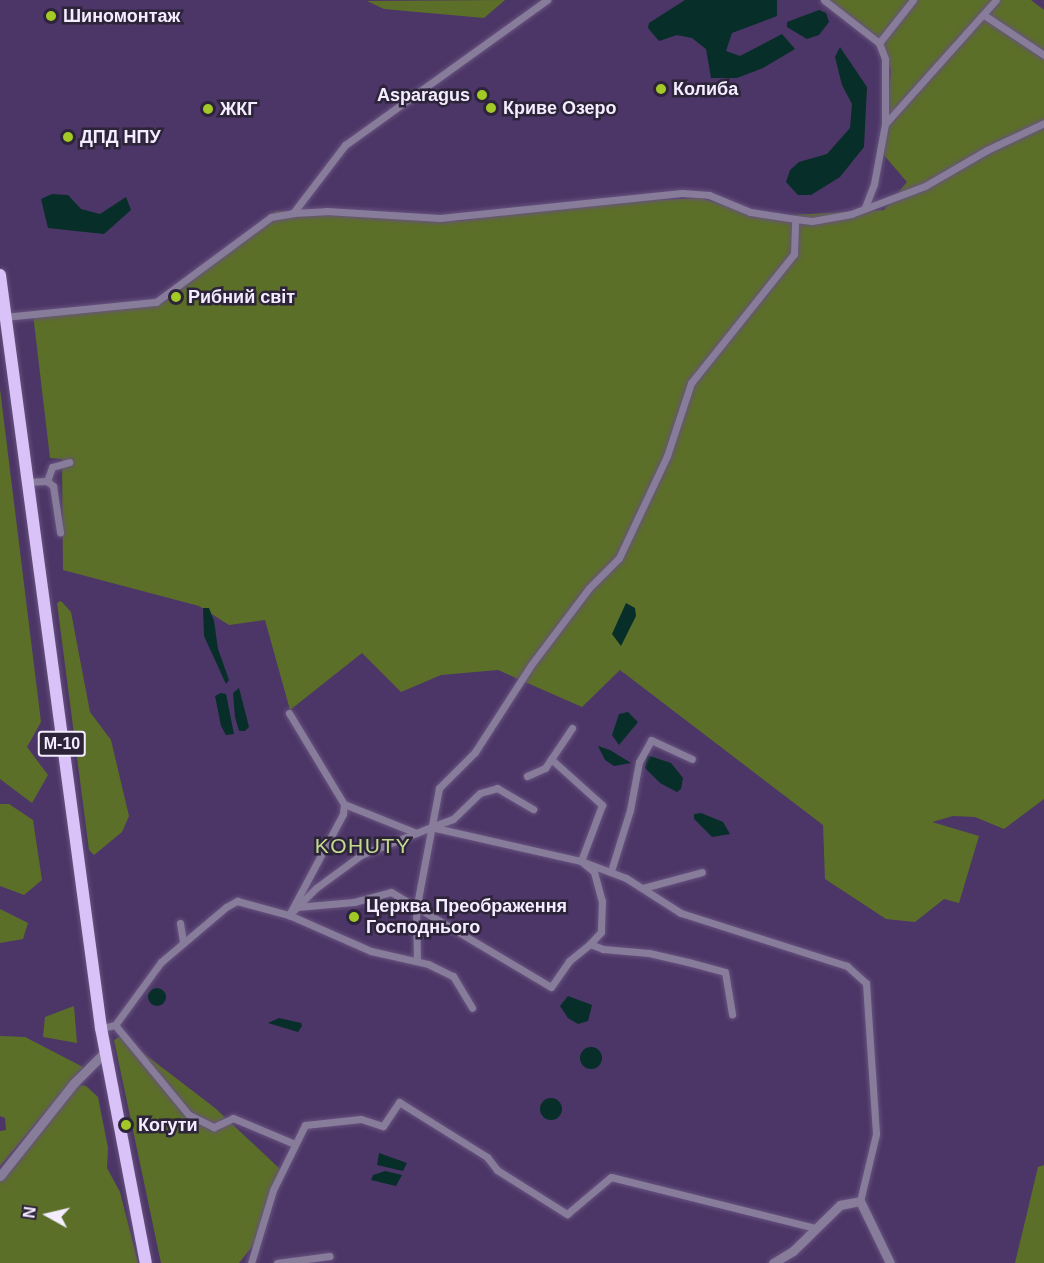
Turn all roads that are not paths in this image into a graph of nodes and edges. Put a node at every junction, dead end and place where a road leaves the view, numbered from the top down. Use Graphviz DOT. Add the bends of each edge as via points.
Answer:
graph roads {
  1 [pos="547,0"];
  2 [pos="913,0"];
  3 [pos="996,0"];
  4 [pos="828,1"];
  5 [pos="984,15"];
  6 [pos="879,43"];
  7 [pos="1044,55"];
  8 [pos="1044,123"];
  9 [pos="885,124"];
  10 [pos="865,208"];
  11 [pos="293,213"];
  12 [pos="795,219"];
  13 [pos="0,275"];
  14 [pos="5,317"];
  15 [pos="69,462"];
  16 [pos="26,482"];
  17 [pos="47,482"];
  18 [pos="60,532"];
  19 [pos="290,713"];
  20 [pos="572,728"];
  21 [pos="551,759"];
  22 [pos="692,759"];
  23 [pos="527,776"];
  24 [pos="344,804"];
  25 [pos="533,809"];
  26 [pos="431,827"];
  27 [pos="416,833"];
  28 [pos="581,861"];
  29 [pos="611,871"];
  30 [pos="702,872"];
  31 [pos="643,888"];
  32 [pos="297,908"];
  33 [pos="416,910"];
  34 [pos="289,915"];
  35 [pos="180,923"];
  36 [pos="183,943"];
  37 [pos="590,944"];
  38 [pos="417,961"];
  39 [pos="472,1008"];
  40 [pos="732,1014"];
  41 [pos="115,1025"];
  42 [pos="100,1028"];
  43 [pos="104,1053"];
  44 [pos="295,1144"];
  45 [pos="0,1176"];
  46 [pos="860,1201"];
  47 [pos="815,1228"];
  48 [pos="330,1256"];
  49 [pos="146,1263"];
  50 [pos="250,1263"];
  51 [pos="277,1263"];
  52 [pos="773,1263"];
  53 [pos="890,1263"];
  1 -- 11 [label="street" via="345,145"];
  2 -- 6 [label="street"];
  3 -- 5 [label="street"];
  4 -- 6 [label="street"];
  5 -- 7 [label="street"];
  5 -- 9 [label="street"];
  6 -- 9 [label="street" via="888,76"];
  8 -- 10 [label="street" via="925,186"];
  9 -- 10 [label="street" via="874,184"];
  10 -- 12 [label="street" via="812,221"];
  11 -- 12 [label="street" via="326,211 440,218 682,193 709,195 750,212"];
  11 -- 14 [label="street" via="271,217 156,302"];
  12 -- 26 [label="street" via="794,254 691,383 667,456 619,558 589,588 531,665 475,752 439,788"];
  13 -- 14 [label="highway, М-10"];
  14 -- 16 [label="highway, М-10"];
  15 -- 17 [label="street" via="52,467"];
  16 -- 17 [label="street"];
  16 -- 42 [label="highway, М-10"];
  17 -- 18 [label="street" via="52,486"];
  19 -- 24 [label="street"];
  20 -- 21 [label="street"];
  21 -- 23 [label="street" via="545,768"];
  21 -- 28 [label="street" via="602,805"];
  22 -- 29 [label="street" via="651,740 639,762 630,810"];
  24 -- 27 [label="street"];
  24 -- 34 [label="street" via="343,814"];
  25 -- 26 [label="street" via="497,788 480,793 453,819"];
  26 -- 27 [label="street"];
  26 -- 28 [label="street"];
  26 -- 33 [label="street"];
  27 -- 32 [label="street" via="361,855 316,888"];
  28 -- 29 [label="street"];
  28 -- 37 [label="street" via="594,872 602,901 601,932"];
  29 -- 31 [label="street"];
  30 -- 31 [label="street"];
  31 -- 46 [label="street" via="681,913 829,959 857,972 867,983 876,1134"];
  32 -- 33 [label="street" via="354,902 391,892"];
  32 -- 34 [label="street"];
  33 -- 37 [label="street" via="551,987 569,961"];
  33 -- 38 [label="street"];
  34 -- 36 [label="street" via="237,901"];
  34 -- 38 [label="street" via="371,951"];
  35 -- 36 [label="street"];
  36 -- 41 [label="street" via="161,962"];
  37 -- 40 [label="street" via="725,972"];
  38 -- 39 [label="street" via="453,976"];
  41 -- 42 [label="street"];
  41 -- 44 [label="street" via="189,1115 214,1127 233,1118"];
  42 -- 43 [label="highway, М-10"];
  43 -- 45 [label="street" via="74,1083"];
  43 -- 49 [label="highway, М-10"];
  44 -- 47 [label="street" via="309,1122 361,1119 383,1126 399,1102 487,1157 497,1170 567,1214 611,1177"];
  44 -- 50 [label="street" via="273,1190"];
  46 -- 47 [label="street" via="840,1205"];
  46 -- 53 [label="street"];
  47 -- 52 [label="street" via="793,1251"];
  48 -- 51 [label="street"];
}
